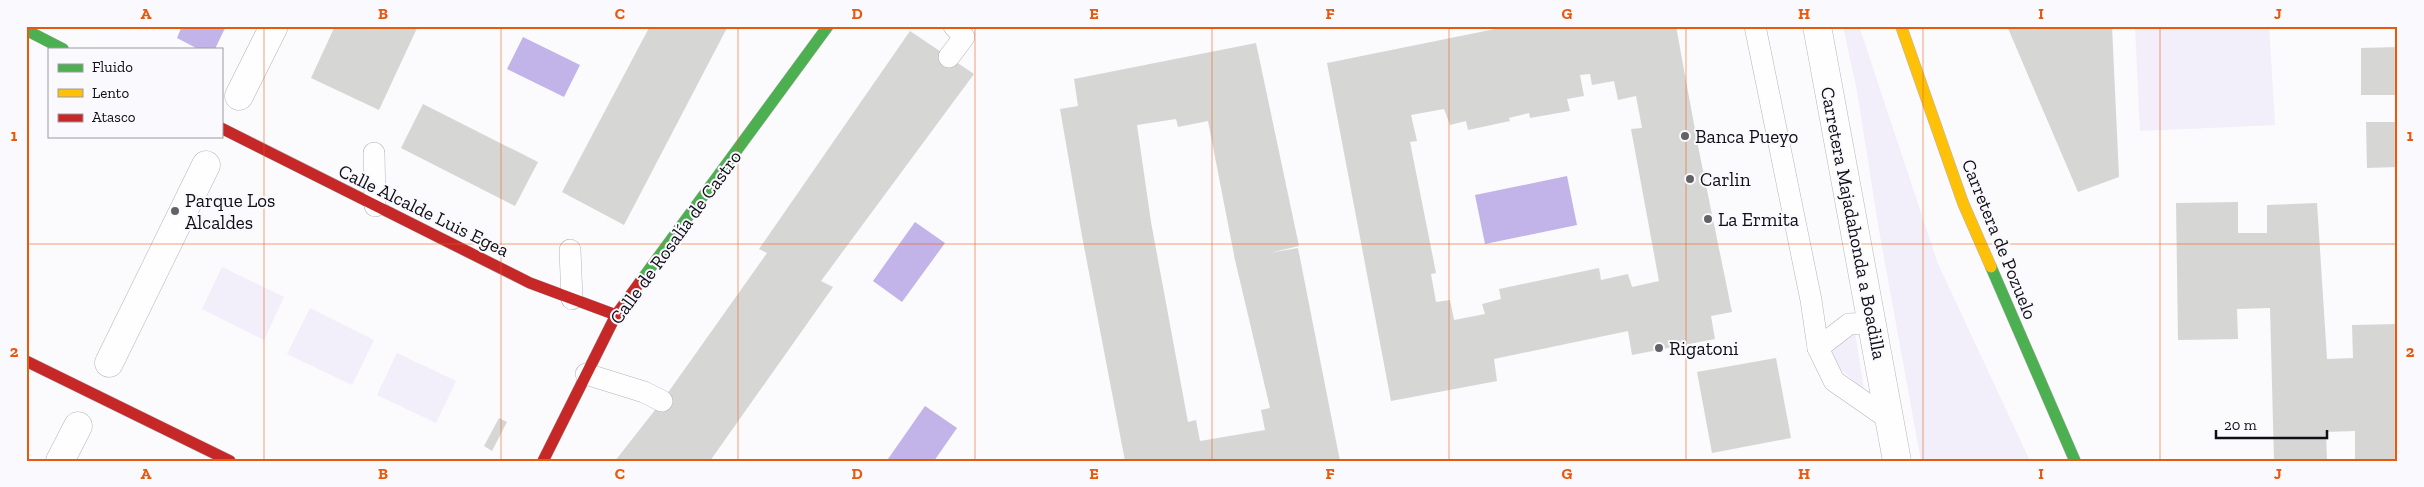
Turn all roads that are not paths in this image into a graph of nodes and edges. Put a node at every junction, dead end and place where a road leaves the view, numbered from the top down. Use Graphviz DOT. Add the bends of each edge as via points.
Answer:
graph roads {
  1 [pos="274,26"];
  2 [pos="828,26"];
  3 [pos="954,26"];
  4 [pos="1755,26"];
  5 [pos="1817,26"];
  6 [pos="1901,26"];
  7 [pos="26,30"];
  8 [pos="62,48"];
  9 [pos="949,57"];
  10 [pos="239,96"];
  11 [pos="222,129"];
  12 [pos="374,153"];
  13 [pos="206,164"];
  14 [pos="376,206"];
  15 [pos="570,250"];
  16 [pos="572,299"];
  17 [pos="616,315"];
  18 [pos="1873,323"];
  19 [pos="1818,348"];
  20 [pos="26,361"];
  21 [pos="109,363"];
  22 [pos="586,374"];
  23 [pos="662,401"];
  24 [pos="1890,420"];
  25 [pos="78,426"];
  26 [pos="60,461"];
  27 [pos="230,461"];
  28 [pos="543,461"];
  29 [pos="1897,461"];
  30 [pos="2075,461"];
  1 -- 10 [label="street"];
  2 -- 17 [label="street, Calle de Rosalía de Castro"];
  3 -- 9 [label="lane" via="964,36"];
  4 -- 19 [label="lane"];
  5 -- 18 [label="street, Carretera Majadahonda a Boadilla"];
  6 -- 30 [label="street, Carretera de Pozuelo" via="1963,203"];
  7 -- 8 [label="street"];
  11 -- 14 [label="street, Calle Alcalde Luis Egea"];
  12 -- 14 [label="lane"];
  13 -- 21 [label="street"];
  14 -- 16 [label="street, Calle Alcalde Luis Egea" via="530,283"];
  15 -- 16 [label="lane"];
  16 -- 17 [label="street, Calle Alcalde Luis Egea"];
  17 -- 22 [label="street, Calle de Rosalía de Castro"];
  18 -- 19 [label="lane" via="1849,324"];
  18 -- 24 [label="street, Carretera Majadahonda a Boadilla"];
  19 -- 24 [label="lane" via="1834,381"];
  20 -- 27 [label="street"];
  22 -- 23 [label="lane"];
  22 -- 28 [label="street, Calle de Rosalía de Castro"];
  24 -- 29 [label="street, Carretera Majadahonda a Boadilla"];
  25 -- 26 [label="street"];
}
